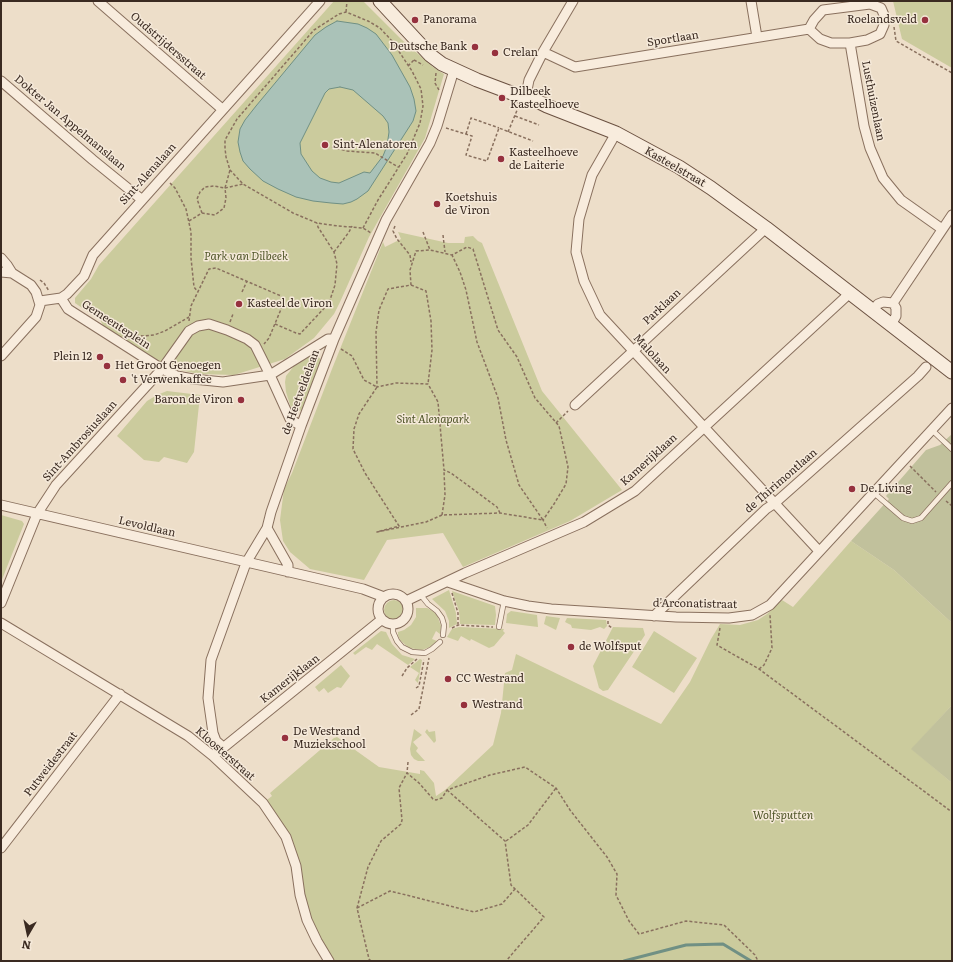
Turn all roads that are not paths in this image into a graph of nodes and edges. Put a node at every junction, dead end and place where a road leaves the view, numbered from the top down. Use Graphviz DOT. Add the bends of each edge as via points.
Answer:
graph roads {
  1 [pos="98,1"];
  2 [pos="320,1"];
  3 [pos="380,1"];
  4 [pos="573,1"];
  5 [pos="751,1"];
  6 [pos="882,4"];
  7 [pos="809,29"];
  8 [pos="757,37"];
  9 [pos="850,43"];
  10 [pos="543,52"];
  11 [pos="454,70"];
  12 [pos="1,81"];
  13 [pos="526,97"];
  14 [pos="222,109"];
  15 [pos="616,133"];
  16 [pos="142,200"];
  17 [pos="952,214"];
  18 [pos="766,228"];
  19 [pos="942,229"];
  20 [pos="1,260"];
  21 [pos="1,272"];
  22 [pos="12,273"];
  23 [pos="850,293"];
  24 [pos="61,298"];
  25 [pos="40,301"];
  26 [pos="893,303"];
  27 [pos="872,311"];
  28 [pos="891,325"];
  29 [pos="332,343"];
  30 [pos="633,351"];
  31 [pos="1,356"];
  32 [pos="926,367"];
  33 [pos="162,369"];
  34 [pos="952,372"];
  35 [pos="270,375"];
  36 [pos="575,405"];
  37 [pos="952,408"];
  38 [pos="301,426"];
  39 [pos="704,426"];
  40 [pos="932,430"];
  41 [pos="952,448"];
  42 [pos="952,483"];
  43 [pos="874,493"];
  44 [pos="774,503"];
  45 [pos="1,505"];
  46 [pos="37,514"];
  47 [pos="267,528"];
  48 [pos="819,551"];
  49 [pos="246,563"];
  50 [pos="288,572"];
  51 [pos="448,582"];
  52 [pos="420,594"];
  53 [pos="384,597"];
  54 [pos="406,601"];
  55 [pos="504,601"];
  56 [pos="1,603"];
  57 [pos="654,616"];
  58 [pos="381,620"];
  59 [pos="1,623"];
  60 [pos="393,625"];
  61 [pos="499,627"];
  62 [pos="443,635"];
  63 [pos="440,642"];
  64 [pos="120,694"];
  65 [pos="223,747"];
  66 [pos="213,756"];
  67 [pos="1,848"];
  68 [pos="329,961"];
  1 -- 14 [label="street, Oudstrijdersstraat"];
  2 -- 14 [label="street, Sint-Alenalaan"];
  3 -- 11 [label="street, Kasteelstraat" via="430,55"];
  4 -- 10 [label="street"];
  5 -- 8 [label="street"];
  6 -- 7 [label="street" via="824,10"];
  6 -- 9 [label="street" via="884,26 880,34 867,40"];
  7 -- 8 [label="street, Sportlaan"];
  7 -- 9 [label="street" via="820,39 831,43"];
  8 -- 10 [label="street, Sportlaan" via="575,67"];
  9 -- 19 [label="street, Lusthuizenlaan" via="864,126 883,178 901,200"];
  10 -- 13 [label="street" via="529,80"];
  11 -- 13 [label="street, Kasteelstraat"];
  11 -- 29 [label="street, de Heetveldelaan" via="430,143 386,220"];
  12 -- 16 [label="street, Dokter Jan Appelmanslaan"];
  13 -- 15 [label="street, Kasteelstraat"];
  14 -- 16 [label="street, Sint-Alenalaan"];
  15 -- 18 [label="street, Kasteelstraat" via="679,167"];
  15 -- 30 [label="street, Malolaan" via="592,175 579,219 576,252 584,281 600,315"];
  16 -- 24 [label="street, Sint-Alenalaan" via="93,255 84,276"];
  17 -- 19 [label="street"];
  18 -- 23 [label="street, Kasteelstraat"];
  18 -- 30 [label="street, Parklaan"];
  19 -- 26 [label="street"];
  20 -- 22 [label="street"];
  21 -- 22 [label="street"];
  22 -- 25 [label="street" via="31,285"];
  23 -- 27 [label="street, Kasteelstraat"];
  23 -- 39 [label="street, Kamerijklaan"];
  24 -- 25 [label="street"];
  24 -- 33 [label="street, Gemeenteplein" via="68,309"];
  25 -- 31 [label="street" via="36,317"];
  26 -- 27 [label="street" via="883,302"];
  26 -- 28 [label="street" via="896,316"];
  27 -- 28 [label="street, Kasteelstraat"];
  28 -- 34 [label="street, Kasteelstraat"];
  29 -- 35 [label="street, Gemeenteplein" via="328,339"];
  29 -- 38 [label="street, de Heetveldelaan"];
  30 -- 36 [label="street, Parklaan"];
  30 -- 39 [label="street, Malolaan"];
  32 -- 44 [label="street, de Thirimontlaan"];
  33 -- 35 [label="street, Gemeenteplein" via="177,376 207,381 239,380"];
  33 -- 35 [label="street" via="189,331 209,324 247,339 255,345"];
  33 -- 46 [label="street, Sint-Ambrosiuslaan" via="56,484"];
  35 -- 38 [label="street" via="290,419"];
  37 -- 40 [label="street, d'Arconatistraat"];
  38 -- 47 [label="street, de Heetveldelaan"];
  39 -- 44 [label="street, Malolaan"];
  39 -- 51 [label="street, Kamerijklaan" via="635,491 590,518"];
  40 -- 41 [label="lane"];
  40 -- 43 [label="street, d'Arconatistraat"];
  42 -- 43 [label="lane" via="920,518 912,521 903,518"];
  43 -- 48 [label="street, d'Arconatistraat"];
  44 -- 48 [label="street, Malolaan"];
  44 -- 57 [label="street, de Thirimontlaan"];
  45 -- 46 [label="street, Levoldlaan"];
  46 -- 49 [label="street, Levoldlaan"];
  46 -- 56 [label="street, Sint-Ambrosiuslaan"];
  47 -- 49 [label="street, de Heetveldelaan"];
  47 -- 50 [label="street" via="288,565"];
  48 -- 57 [label="street, d'Arconatistraat" via="761,612 737,618"];
  49 -- 50 [label="street, Levoldlaan"];
  49 -- 65 [label="street, de Heetveldelaan" via="211,660 208,698 213,733 216,741"];
  50 -- 53 [label="street, Levoldlaan" via="363,589"];
  51 -- 52 [label="street, Kamerijklaan"];
  51 -- 55 [label="street, d'Arconatistraat"];
  52 -- 54 [label="street, Kamerijklaan"];
  52 -- 62 [label="lane" via="442,618"];
  53 -- 54 [label="street" via="396,594"];
  53 -- 58 [label="street" via="378,608"];
  54 -- 60 [label="street" via="406,618 401,623"];
  55 -- 57 [label="street, d'Arconatistraat" via="551,609"];
  55 -- 61 [label="lane"];
  58 -- 60 [label="street"];
  58 -- 65 [label="street, Kamerijklaan"];
  59 -- 64 [label="street, Kloosterstraat"];
  60 -- 63 [label="lane" via="397,641 412,652 426,652"];
  64 -- 66 [label="street, Kloosterstraat" via="188,736"];
  64 -- 67 [label="street, Putweidestraat"];
  65 -- 66 [label="street, Kamerijklaan"];
  66 -- 68 [label="street, Kloosterstraat" via="263,804 286,837 296,866 307,920"];
}
